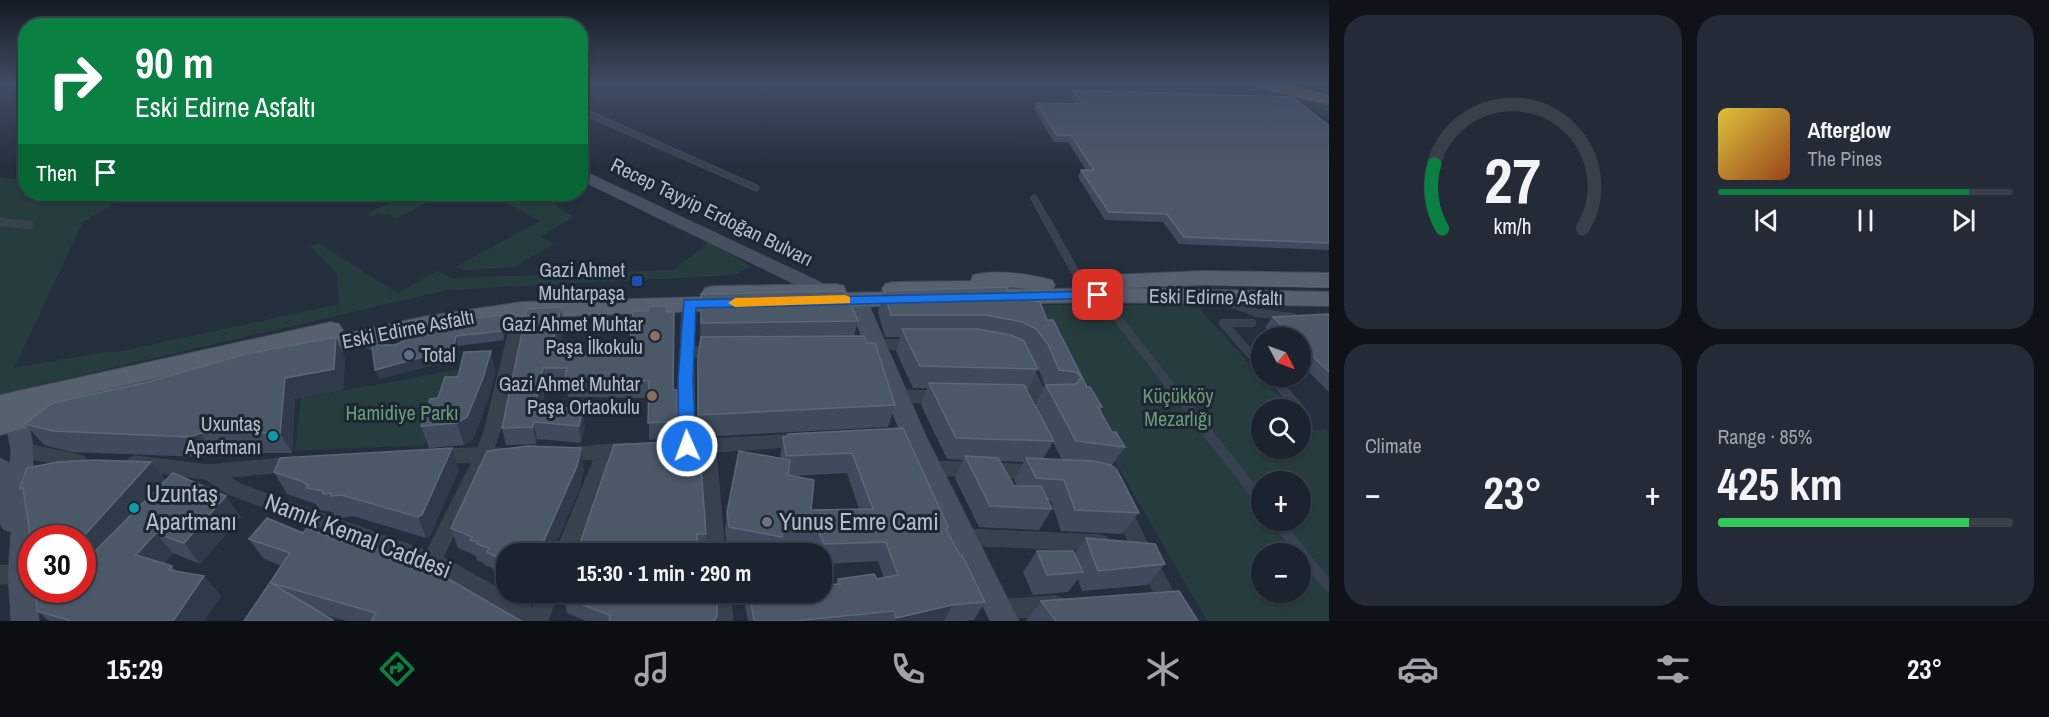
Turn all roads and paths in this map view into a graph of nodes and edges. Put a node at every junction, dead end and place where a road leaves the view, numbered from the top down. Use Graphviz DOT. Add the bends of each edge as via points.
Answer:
graph roads {
  1 [pos="588,114"];
  2 [pos="588,178"];
  3 [pos="756,188"];
  4 [pos="1034,198"];
  5 [pos="0,222"];
  6 [pos="29,225"];
  7 [pos="765,262"];
  8 [pos="1203,278"];
  9 [pos="1143,280"];
  10 [pos="1329,280"];
  11 [pos="1090,289"];
  12 [pos="756,293"];
  13 [pos="844,295"];
  14 [pos="1123,296"];
  15 [pos="1219,297"];
  16 [pos="1329,299"];
  17 [pos="689,303"];
  18 [pos="521,310"];
  19 [pos="1299,317"];
  20 [pos="1252,322"];
  21 [pos="357,339"];
  22 [pos="279,341"];
  23 [pos="934,345"];
  24 [pos="872,348"];
  25 [pos="393,350"];
  26 [pos="735,351"];
  27 [pos="687,352"];
  28 [pos="1013,352"];
  29 [pos="1251,355"];
  30 [pos="254,363"];
  31 [pos="1280,387"];
  32 [pos="898,396"];
  33 [pos="954,397"];
  34 [pos="1020,399"];
  35 [pos="1041,399"];
  36 [pos="1290,399"];
  37 [pos="1059,400"];
  38 [pos="72,406"];
  39 [pos="4,416"];
  40 [pos="812,439"];
  41 [pos="707,444"];
  42 [pos="687,446"];
  43 [pos="667,447"];
  44 [pos="646,449"];
  45 [pos="605,452"];
  46 [pos="484,454"];
  47 [pos="518,454"];
  48 [pos="552,454"];
  49 [pos="425,457"];
  50 [pos="99,462"];
  51 [pos="119,463"];
  52 [pos="313,463"];
  53 [pos="12,466"];
  54 [pos="931,468"];
  55 [pos="209,472"];
  56 [pos="1057,473"];
  57 [pos="1251,488"];
  58 [pos="1115,495"];
  59 [pos="1285,531"];
  60 [pos="963,537"];
  61 [pos="568,543"];
  62 [pos="715,543"];
  63 [pos="1139,545"];
  64 [pos="432,561"];
  65 [pos="11,574"];
  66 [pos="1329,587"];
  67 [pos="1164,596"];
  68 [pos="1141,598"];
  69 [pos="545,603"];
  70 [pos="721,603"];
  71 [pos="1071,604"];
  72 [pos="1003,616"];
  73 [pos="25,621"];
  74 [pos="538,621"];
  75 [pos="723,621"];
  76 [pos="1178,621"];
  1 -- 3 [label="lane"];
  2 -- 7 [label="main road, Recep Tayyip Erdoğan Bulvarı"];
  4 -- 11 [label="lane"];
  5 -- 6 [label="lane"];
  7 -- 12 [label="main road" via="770,282"];
  7 -- 13 [label="main road, Recep Tayyip Erdoğan Bulvarı"];
  8 -- 9 [label="main road, Eski Edirne Asfaltı"];
  8 -- 10 [label="main road, Eski Edirne Asfaltı"];
  8 -- 15 [label="main road" via="1203,286"];
  9 -- 11 [label="main road, Eski Edirne Asfaltı"];
  9 -- 14 [label="main road" via="1152,292 1130,292"];
  11 -- 13 [label="main road, Eski Edirne Asfaltı"];
  11 -- 13 [label="main road, Eski Edirne Asfaltı" via="1044,285"];
  11 -- 14 [label="main road, Eski Edirne Asfaltı"];
  11 -- 57 [label="lane"];
  12 -- 13 [label="main road, Eski Edirne Asfaltı"];
  12 -- 22 [label="main road, Eski Edirne Asfaltı" via="563,297 484,303 375,320"];
  13 -- 17 [label="main road, Eski Edirne Asfaltı"];
  13 -- 24 [label="main road"];
  14 -- 15 [label="main road, Eski Edirne Asfaltı"];
  15 -- 16 [label="main road, Eski Edirne Asfaltı"];
  15 -- 19 [label="lane" via="1238,308"];
  17 -- 18 [label="main road, Eski Edirne Asfaltı"];
  17 -- 27 [label="street"];
  18 -- 21 [label="main road, Eski Edirne Asfaltı"];
  18 -- 46 [label="street"];
  20 -- 29 [label="lane" via="1223,324"];
  21 -- 25 [label="lane" via="375,350"];
  21 -- 30 [label="main road, Eski Edirne Asfaltı"];
  22 -- 30 [label="main road" via="255,352 251,360"];
  22 -- 39 [label="main road, Eski Edirne Asfaltı"];
  23 -- 24 [label="street"];
  24 -- 32 [label="main road"];
  26 -- 27 [label="street"];
  27 -- 42 [label="street"];
  28 -- 35 [label="street" via="1021,358"];
  30 -- 38 [label="main road, Eski Edirne Asfaltı"];
  31 -- 36 [label="lane"];
  32 -- 33 [label="street"];
  32 -- 54 [label="main road" via="903,436"];
  34 -- 35 [label="street"];
  35 -- 37 [label="street"];
  38 -- 39 [label="main road, Eski Edirne Asfaltı"];
  38 -- 53 [label="main road" via="41,429"];
  39 -- 53 [label="main road"];
  40 -- 41 [label="street"];
  41 -- 42 [label="street"];
  41 -- 62 [label="street"];
  42 -- 43 [label="street"];
  44 -- 45 [label="street"];
  45 -- 48 [label="street"];
  45 -- 61 [label="street"];
  46 -- 47 [label="street"];
  46 -- 49 [label="street"];
  46 -- 64 [label="street"];
  50 -- 53 [label="street"];
  51 -- 55 [label="street"];
  52 -- 55 [label="street"];
  53 -- 65 [label="main road"];
  54 -- 56 [label="street"];
  54 -- 60 [label="main road"];
  55 -- 64 [label="street, Namık Kemal Caddesi" via="234,489"];
  58 -- 63 [label="street"];
  59 -- 66 [label="lane"];
  60 -- 63 [label="street"];
  60 -- 72 [label="main road"];
  63 -- 67 [label="street"];
  64 -- 74 [label="street, Namık Kemal Caddesi"];
  65 -- 73 [label="main road"];
  67 -- 68 [label="street"];
  67 -- 76 [label="street"];
  69 -- 74 [label="street"];
  70 -- 75 [label="street"];
  71 -- 72 [label="street"];
}
